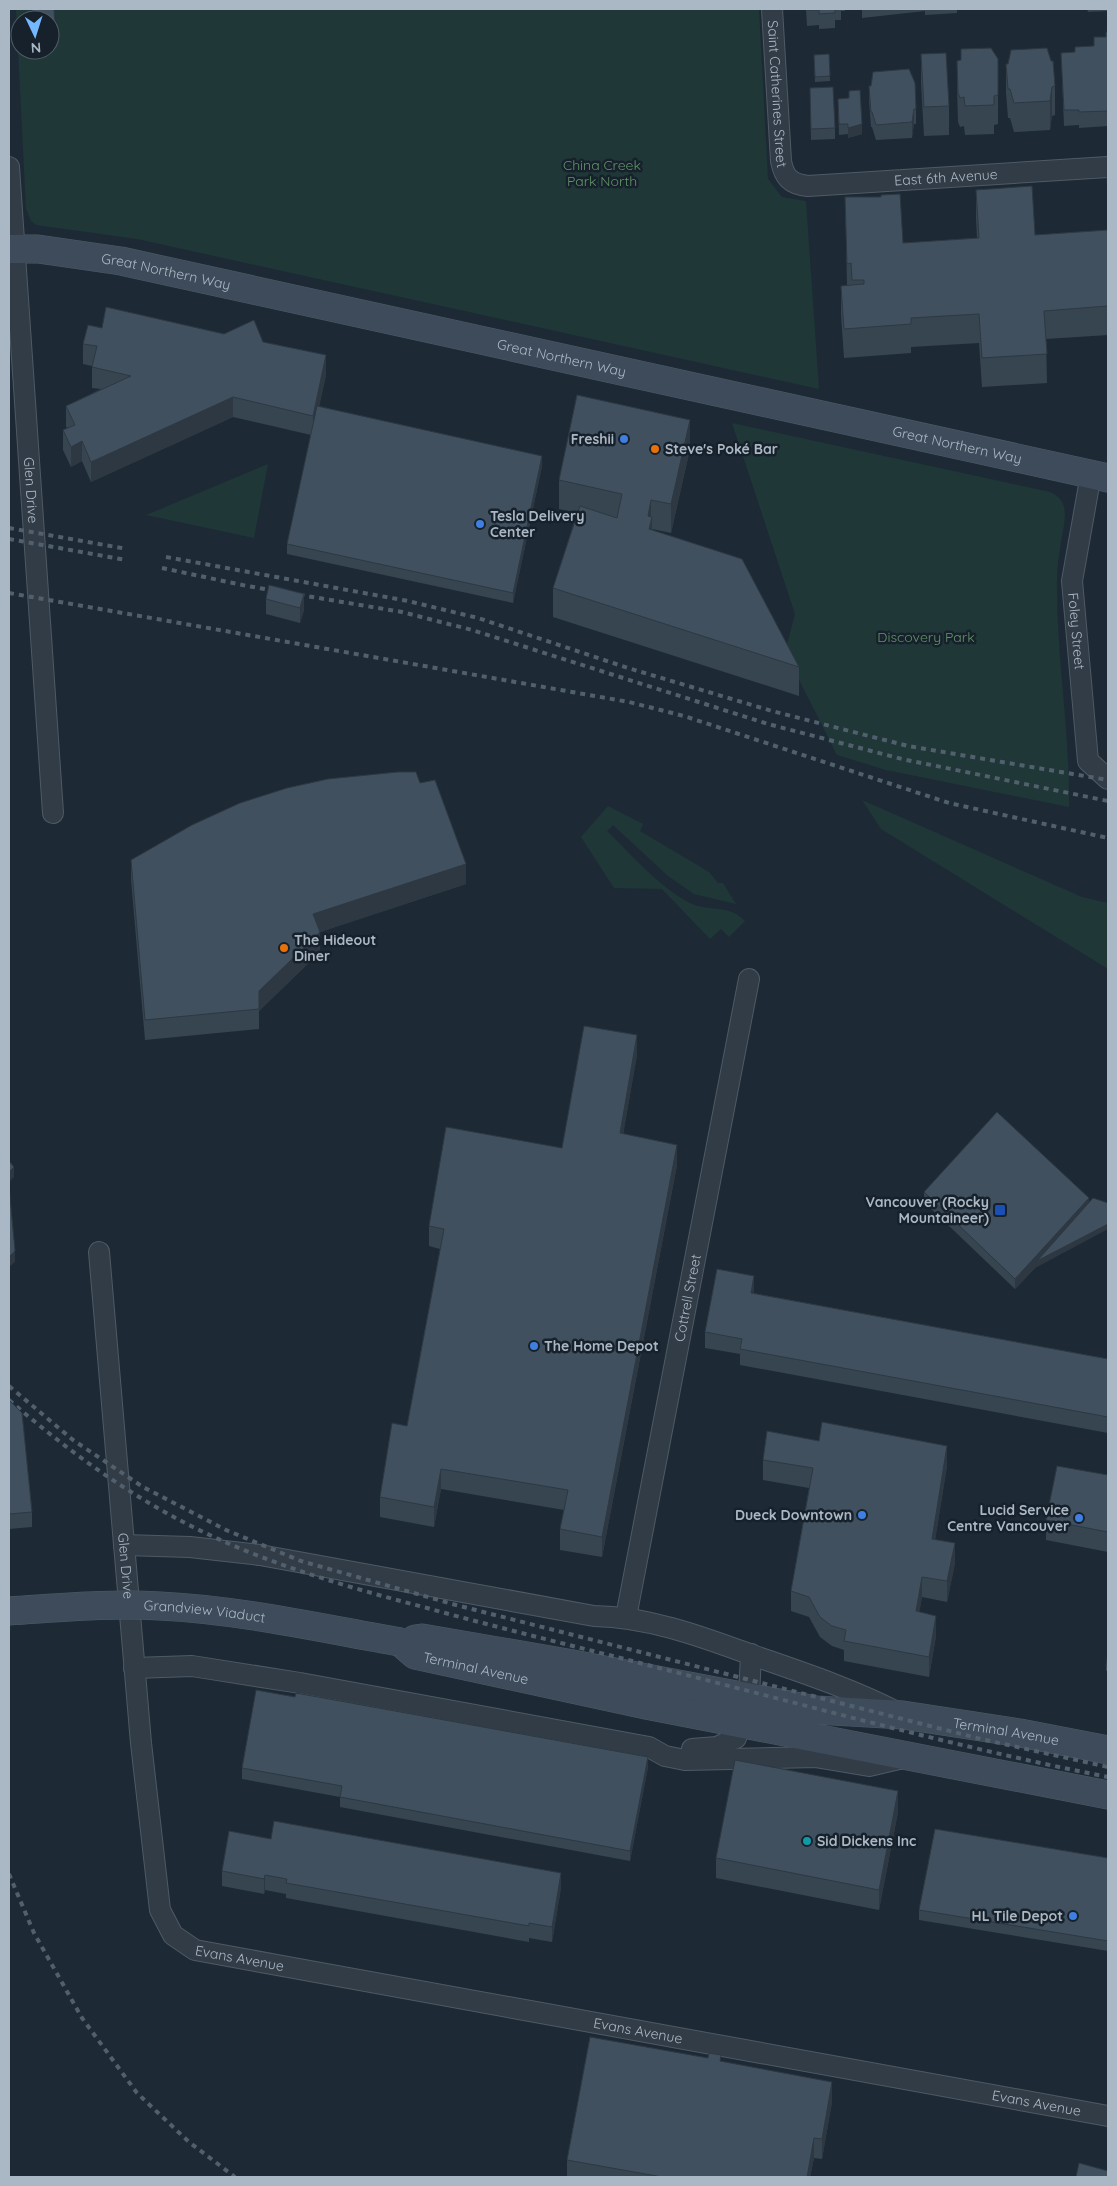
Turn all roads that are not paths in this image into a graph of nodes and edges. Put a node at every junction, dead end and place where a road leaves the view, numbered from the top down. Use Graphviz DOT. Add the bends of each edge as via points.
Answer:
graph roads {
  1 [pos="772,9"];
  2 [pos="9,167"];
  3 [pos="1108,168"];
  4 [pos="787,179"];
  5 [pos="11,249"];
  6 [pos="1100,476"];
  7 [pos="1108,779"];
  8 [pos="53,813"];
  9 [pos="749,979"];
  10 [pos="99,1252"];
  11 [pos="124,1545"];
  12 [pos="9,1611"];
  13 [pos="626,1617"];
  14 [pos="400,1642"];
  15 [pos="751,1654"];
  16 [pos="134,1668"];
  17 [pos="746,1710"];
  18 [pos="903,1715"];
  19 [pos="649,1748"];
  20 [pos="1108,1750"];
  21 [pos="909,1756"];
  22 [pos="1108,1796"];
  23 [pos="173,1936"];
  24 [pos="1108,2116"];
  1 -- 4 [label="street, Saint Catherines Street" via="781,161"];
  2 -- 5 [label="street, Glen Drive"];
  3 -- 4 [label="street, East 6th Avenue" via="808,186"];
  5 -- 6 [label="main road, Great Northern Way" via="48,250 121,261"];
  5 -- 8 [label="street, Glen Drive"];
  6 -- 7 [label="street, Foley Street" via="1072,581 1088,761"];
  9 -- 13 [label="street, Cottrell Street"];
  10 -- 11 [label="street, Glen Drive"];
  11 -- 13 [label="street, Terminal Avenue" via="190,1547 260,1555 594,1616"];
  11 -- 16 [label="street, Glen Drive"];
  12 -- 14 [label="main road, Grandview Viaduct, bridge" via="104,1605 186,1607 234,1612"];
  13 -- 15 [label="street, Terminal Avenue" via="696,1635"];
  14 -- 17 [label="main road, Terminal Avenue" via="422,1638"];
  15 -- 17 [label="street"];
  15 -- 18 [label="street, Terminal Avenue" via="868,1698"];
  16 -- 19 [label="street, Terminal Avenue" via="202,1667"];
  16 -- 23 [label="street, Glen Drive" via="160,1910"];
  17 -- 18 [label="main road, Terminal Avenue"];
  17 -- 19 [label="street" via="736,1738 717,1747 686,1749 658,1744"];
  17 -- 21 [label="main road, Terminal Avenue"];
  18 -- 20 [label="main road, Terminal Avenue"];
  19 -- 21 [label="street, Terminal Avenue" via="665,1756 685,1760 815,1757 869,1766"];
  21 -- 22 [label="main road, Terminal Avenue"];
  23 -- 24 [label="street, Evans Avenue" via="195,1950"];
}
